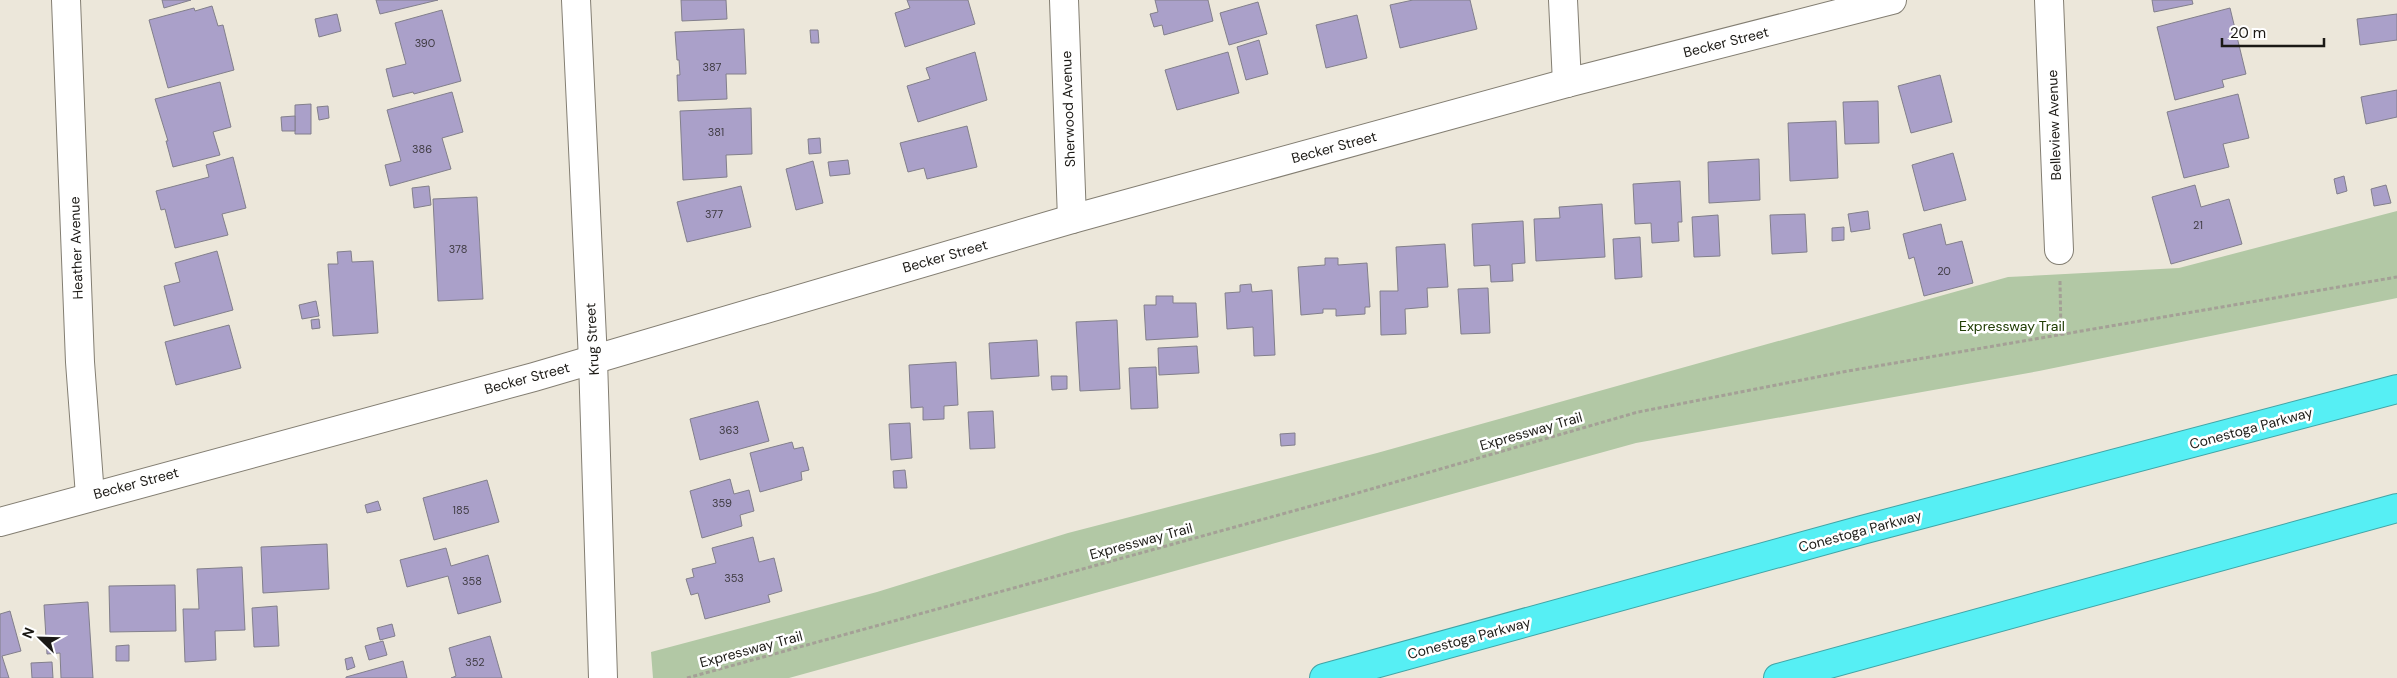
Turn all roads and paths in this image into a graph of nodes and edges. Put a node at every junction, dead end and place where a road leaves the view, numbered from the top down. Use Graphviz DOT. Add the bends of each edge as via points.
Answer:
graph roads {
  1 [pos="66,0"];
  2 [pos="576,0"];
  3 [pos="1064,0"];
  4 [pos="1562,0"];
  5 [pos="1892,0"];
  6 [pos="2049,0"];
  7 [pos="1567,83"];
  8 [pos="1072,218"];
  9 [pos="2060,250"];
  10 [pos="2397,277"];
  11 [pos="2061,335"];
  12 [pos="593,360"];
  13 [pos="2397,389"];
  14 [pos="90,496"];
  15 [pos="2397,508"];
  16 [pos="0,522"];
  17 [pos="603,678"];
  18 [pos="687,678"];
  19 [pos="1324,678"];
  20 [pos="1778,678"];
  1 -- 14 [label="street, Heather Avenue" via="80,362"];
  2 -- 12 [label="street, Krug Street"];
  3 -- 8 [label="street, Sherwood Avenue"];
  4 -- 7 [label="street"];
  5 -- 7 [label="street, Becker Street"];
  6 -- 9 [label="street, Belleview Avenue"];
  7 -- 8 [label="street, Becker Street"];
  8 -- 12 [label="street, Becker Street"];
  9 -- 11 [label="path"];
  10 -- 11 [label="path, Expressway Trail"];
  11 -- 18 [label="path, Expressway Trail" via="1848,371 1638,412 1333,500"];
  12 -- 14 [label="street, Becker Street"];
  12 -- 17 [label="street, Krug Street"];
  13 -- 19 [label="highway, Conestoga Parkway" via="1862,530"];
  14 -- 16 [label="street, Becker Street"];
  15 -- 20 [label="highway"];
}
